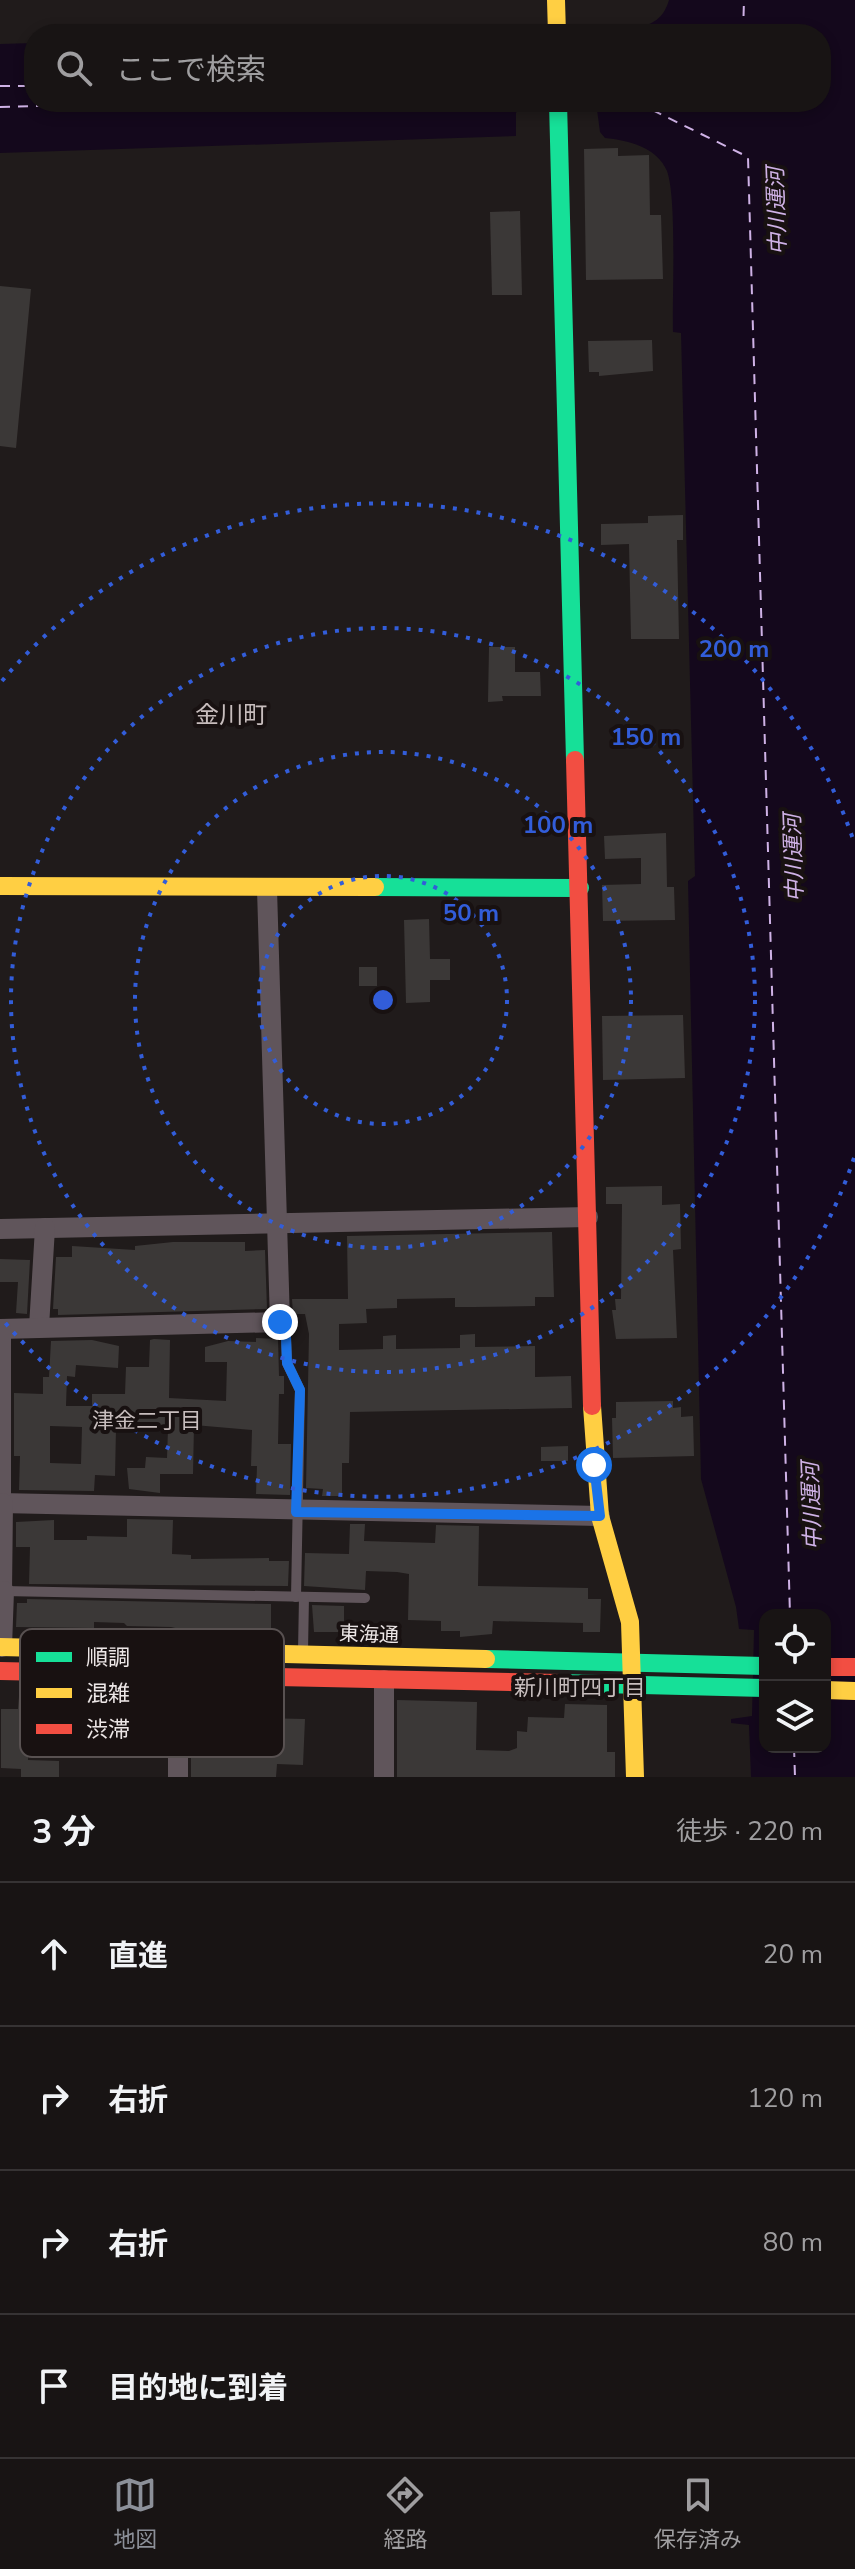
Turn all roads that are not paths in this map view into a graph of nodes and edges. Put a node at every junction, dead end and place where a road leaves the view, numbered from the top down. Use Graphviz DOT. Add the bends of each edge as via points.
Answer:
graph roads {
  1 [pos="556,0"];
  2 [pos="557,24"];
  3 [pos="558,112"];
  4 [pos="0,886"];
  5 [pos="580,888"];
  6 [pos="267,889"];
  7 [pos="588,1217"];
  8 [pos="279,1223"];
  9 [pos="45,1228"];
  10 [pos="0,1229"];
  11 [pos="280,1322"];
  12 [pos="39,1327"];
  13 [pos="0,1329"];
  14 [pos="1,1503"];
  15 [pos="296,1512"];
  16 [pos="600,1516"];
  17 [pos="2,1591"];
  18 [pos="300,1597"];
  19 [pos="365,1598"];
  20 [pos="1,1647"];
  21 [pos="284,1653"];
  22 [pos="303,1654"];
  23 [pos="632,1663"];
  24 [pos="759,1666"];
  25 [pos="831,1667"];
  26 [pos="855,1667"];
  27 [pos="0,1671"];
  28 [pos="20,1672"];
  29 [pos="284,1678"];
  30 [pos="384,1680"];
  31 [pos="632,1684"];
  32 [pos="759,1688"];
  33 [pos="831,1690"];
  34 [pos="855,1691"];
  35 [pos="384,1777"];
  36 [pos="635,1777"];
  1 -- 2 [label="street"];
  3 -- 5 [label="street"];
  4 -- 6 [label="street"];
  5 -- 6 [label="street"];
  5 -- 7 [label="street"];
  6 -- 8 [label="street"];
  7 -- 8 [label="street"];
  7 -- 16 [label="street"];
  8 -- 9 [label="street"];
  8 -- 11 [label="street"];
  9 -- 10 [label="street"];
  9 -- 12 [label="street"];
  11 -- 12 [label="street"];
  11 -- 15 [label="lane" via="287,1363 300,1390"];
  12 -- 13 [label="street"];
  13 -- 14 [label="street"];
  14 -- 15 [label="street"];
  14 -- 17 [label="street"];
  15 -- 16 [label="street"];
  15 -- 18 [label="lane"];
  16 -- 23 [label="street" via="630,1622"];
  17 -- 18 [label="lane"];
  17 -- 20 [label="street"];
  18 -- 19 [label="lane"];
  18 -- 22 [label="lane"];
  21 -- 22 [label="street, 東海通"];
  22 -- 23 [label="street, 東海通"];
  23 -- 24 [label="street, 東海通"];
  23 -- 31 [label="street"];
  25 -- 26 [label="street"];
  27 -- 28 [label="street"];
  29 -- 30 [label="street"];
  30 -- 31 [label="street"];
  30 -- 35 [label="street"];
  31 -- 32 [label="street"];
  31 -- 36 [label="street"];
  33 -- 34 [label="street"];
}
